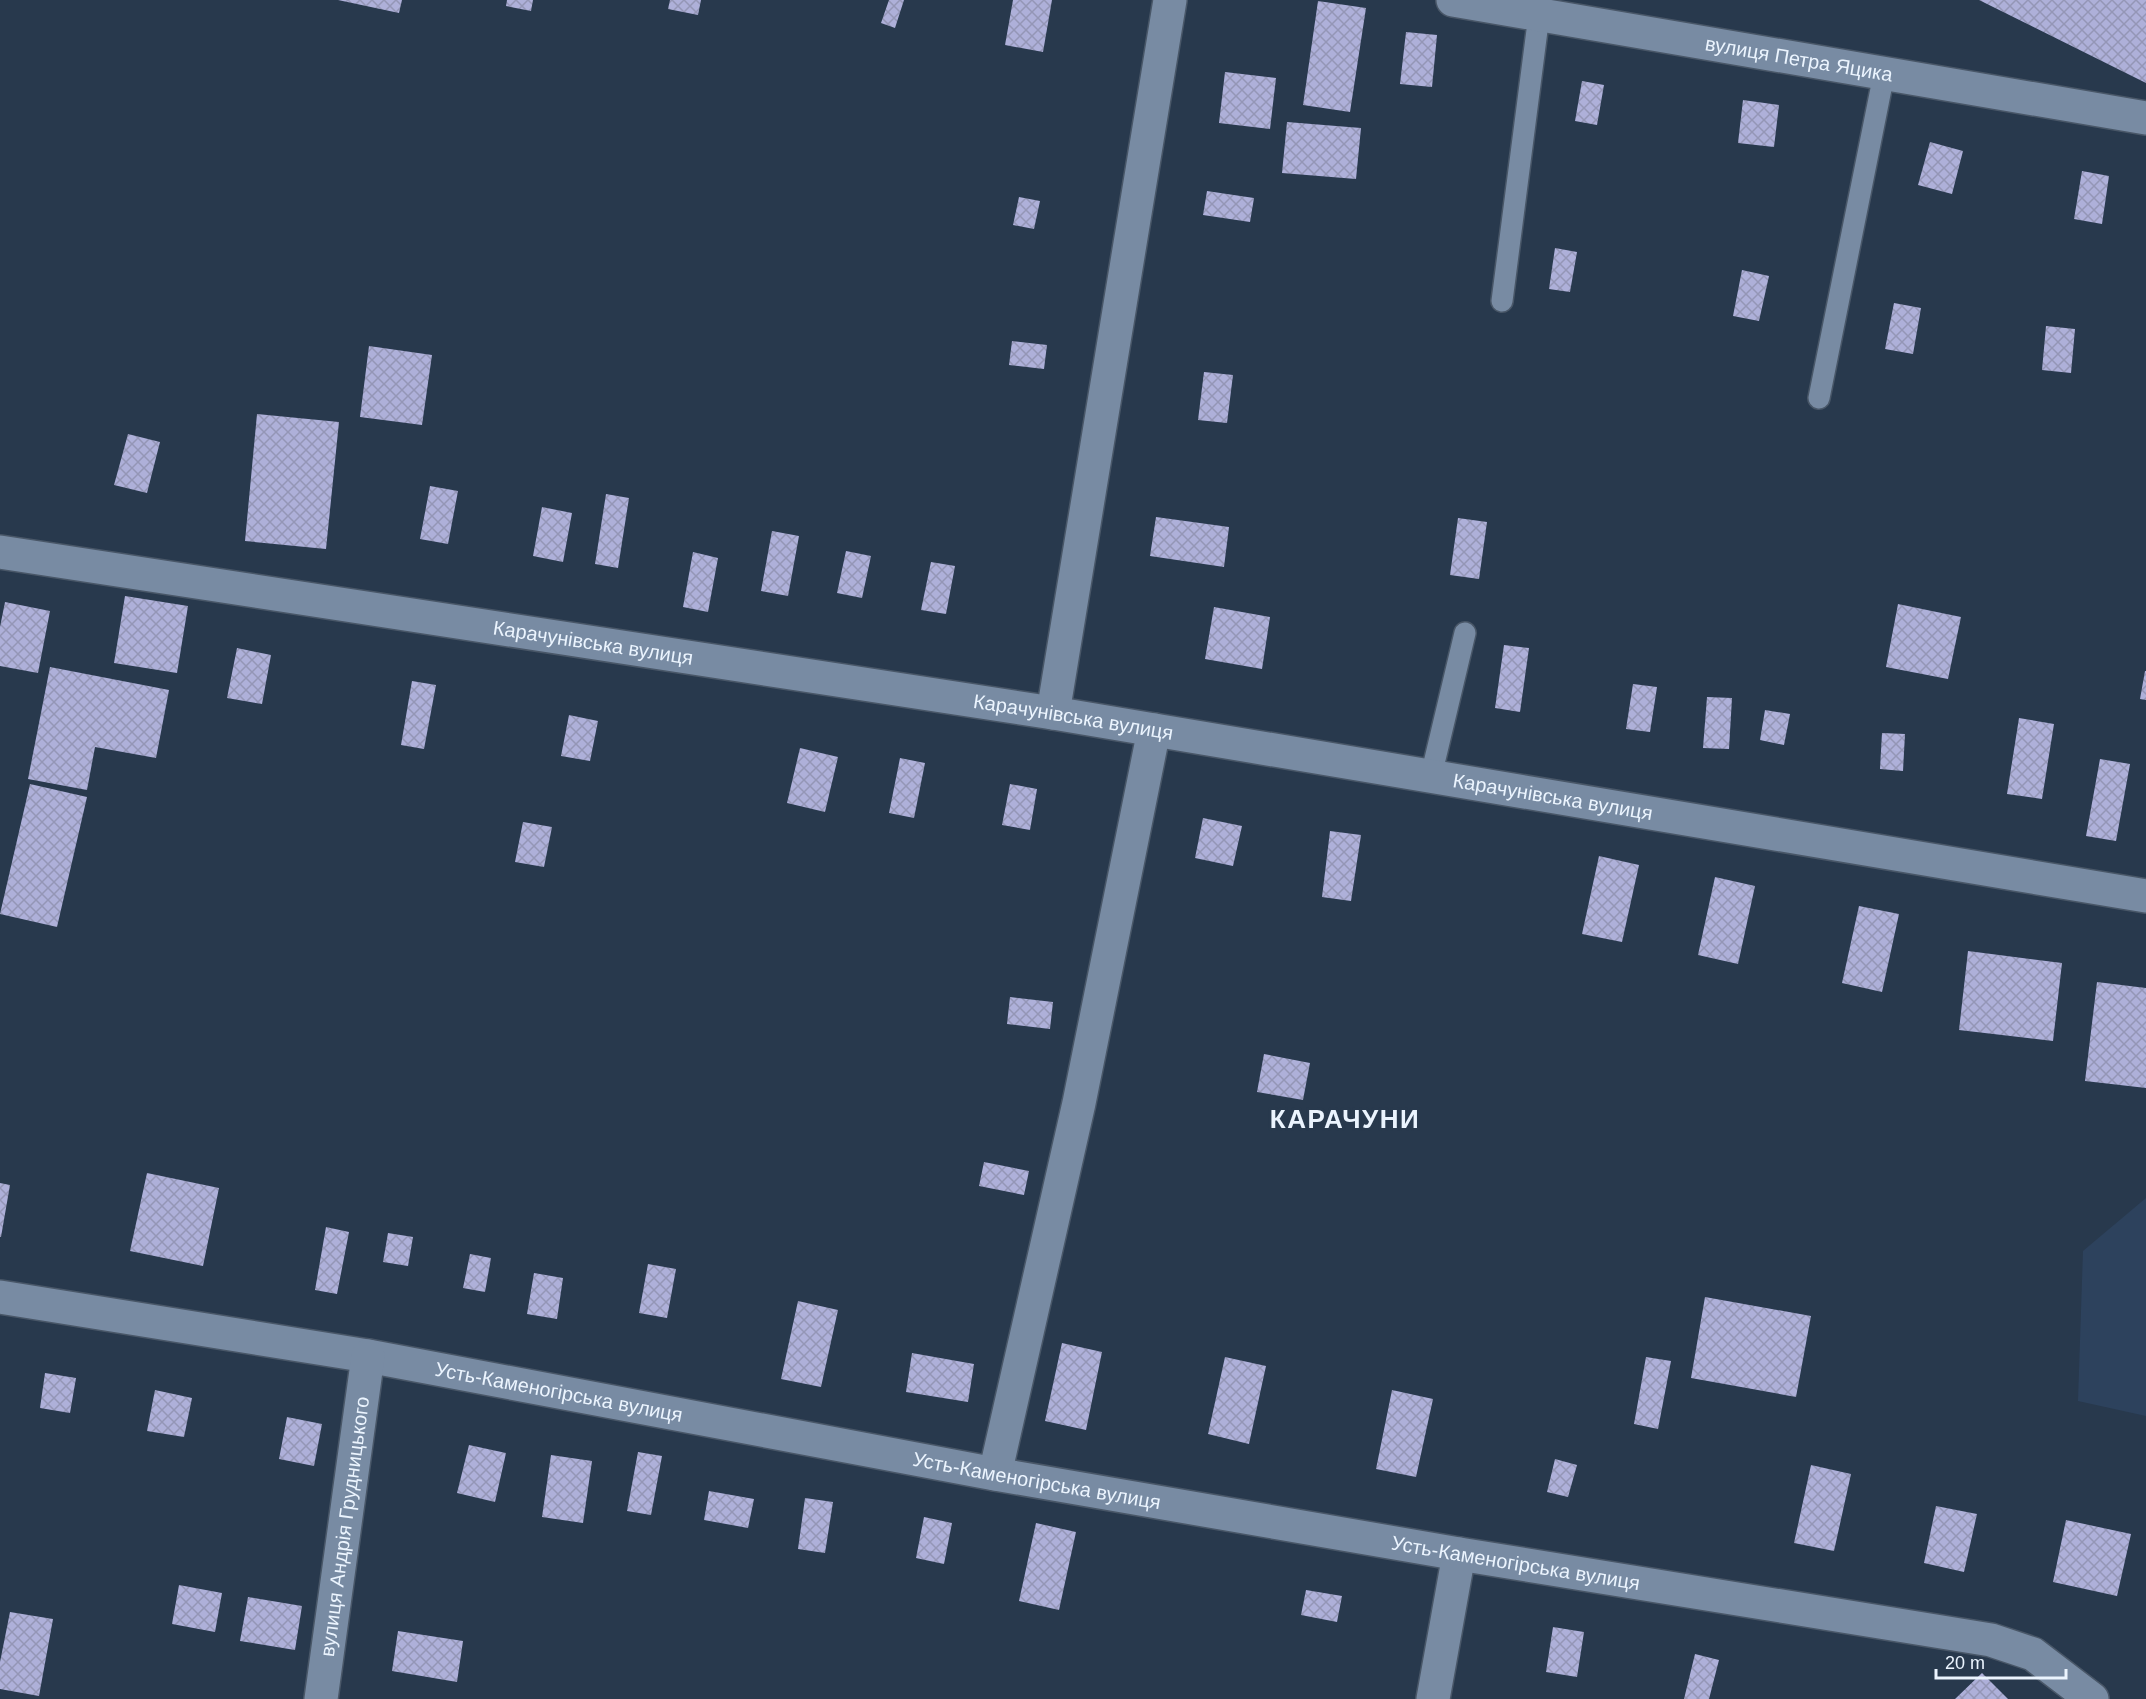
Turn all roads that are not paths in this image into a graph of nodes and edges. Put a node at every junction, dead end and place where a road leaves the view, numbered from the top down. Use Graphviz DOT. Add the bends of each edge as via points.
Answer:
graph roads {
  1 [pos="1170,0"];
  2 [pos="1453,0"];
  3 [pos="1539,15"];
  4 [pos="1884,74"];
  5 [pos="2146,118"];
  6 [pos="1502,301"];
  7 [pos="1819,398"];
  8 [pos="0,552"];
  9 [pos="1465,633"];
  10 [pos="1053,713"];
  11 [pos="1154,730"];
  12 [pos="1431,776"];
  13 [pos="2146,896"];
  14 [pos="0,1297"];
  15 [pos="368,1356"];
  16 [pos="995,1474"];
  17 [pos="1459,1554"];
  18 [pos="321,1699"];
  19 [pos="1433,1699"];
  20 [pos="2092,1699"];
  1 -- 10 [label="street"];
  2 -- 3 [label="street, вулиця Петра Яцика"];
  3 -- 4 [label="street, вулиця Петра Яцика"];
  3 -- 6 [label="lane"];
  4 -- 5 [label="street, вулиця Петра Яцика"];
  4 -- 7 [label="lane"];
  8 -- 10 [label="street, Карачунівська вулиця"];
  9 -- 12 [label="lane"];
  10 -- 11 [label="street, Карачунівська вулиця"];
  11 -- 12 [label="street, Карачунівська вулиця"];
  11 -- 16 [label="street" via="1078,1103"];
  12 -- 13 [label="street, Карачунівська вулиця"];
  14 -- 15 [label="street, Усть-Каменогірська вулиця"];
  15 -- 16 [label="street, Усть-Каменогірська вулиця"];
  15 -- 18 [label="street, вулиця Андрія Грудницького"];
  16 -- 17 [label="street, Усть-Каменогірська вулиця"];
  17 -- 19 [label="street"];
  17 -- 20 [label="street, Усть-Каменогірська вулиця" via="1991,1640 2033,1654"];
}
